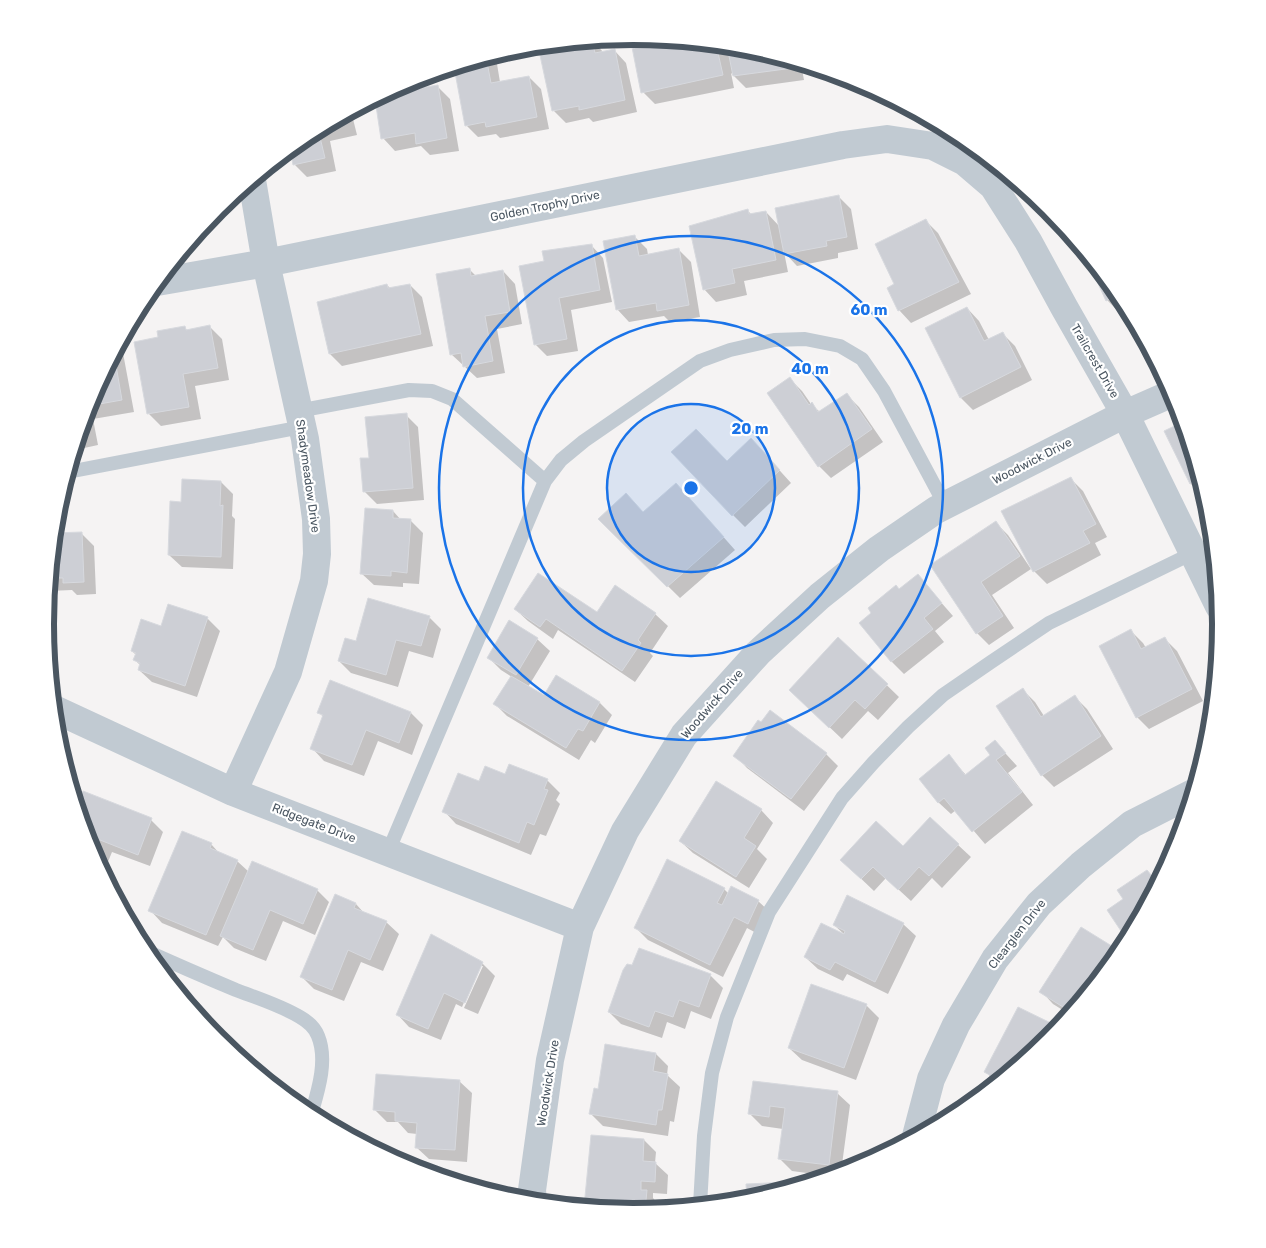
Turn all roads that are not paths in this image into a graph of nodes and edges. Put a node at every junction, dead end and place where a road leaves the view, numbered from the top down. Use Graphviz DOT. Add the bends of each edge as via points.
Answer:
graph roads {
  1 [pos="933,146"];
  2 [pos="253,187"];
  3 [pos="266,263"];
  4 [pos="168,280"];
  5 [pos="1165,396"];
  6 [pos="1125,414"];
  7 [pos="300,419"];
  8 [pos="75,470"];
  9 [pos="545,481"];
  10 [pos="945,506"];
  11 [pos="1203,550"];
  12 [pos="1210,573"];
  13 [pos="61,712"];
  14 [pos="233,792"];
  15 [pos="1185,797"];
  16 [pos="388,852"];
  17 [pos="580,927"];
  18 [pos="160,957"];
  19 [pos="313,1106"];
  20 [pos="918,1127"];
  21 [pos="532,1194"];
  22 [pos="700,1199"];
  1 -- 3 [label="street, Golden Trophy Drive" via="887,139 843,145"];
  1 -- 6 [label="street, Trailcrest Drive" via="966,162 993,186 1028,241"];
  2 -- 3 [label="street, Shadymeadow Drive"];
  3 -- 4 [label="street, Golden Trophy Drive"];
  3 -- 7 [label="street, Shadymeadow Drive"];
  5 -- 6 [label="street, Woodwick Drive"];
  6 -- 10 [label="street, Woodwick Drive"];
  6 -- 11 [label="street, Trailcrest Drive"];
  7 -- 8 [label="lane"];
  7 -- 9 [label="lane" via="409,390 432,391 452,399"];
  7 -- 14 [label="street, Shadymeadow Drive" via="316,519 314,581 288,672"];
  9 -- 10 [label="lane" via="561,460 584,441 700,362 730,350 774,340 805,339 840,346 862,358 884,391"];
  9 -- 16 [label="lane"];
  10 -- 17 [label="street, Woodwick Drive" via="879,549 820,596 758,653 684,735 625,831"];
  11 -- 12 [label="street, Trailcrest Drive"];
  11 -- 22 [label="lane" via="1049,623 991,662 943,695 908,727 842,798 769,912 727,1017 712,1073"];
  13 -- 14 [label="street, Ridgegate Drive"];
  14 -- 16 [label="street, Ridgegate Drive"];
  15 -- 20 [label="street, Clearglen Drive" via="1132,824 1038,904 995,959 956,1025 931,1079"];
  16 -- 17 [label="street, Ridgegate Drive"];
  17 -- 21 [label="street, Woodwick Drive" via="550,1060"];
  18 -- 19 [label="lane" via="268,1002 309,1024 318,1034 322,1063"];
}
